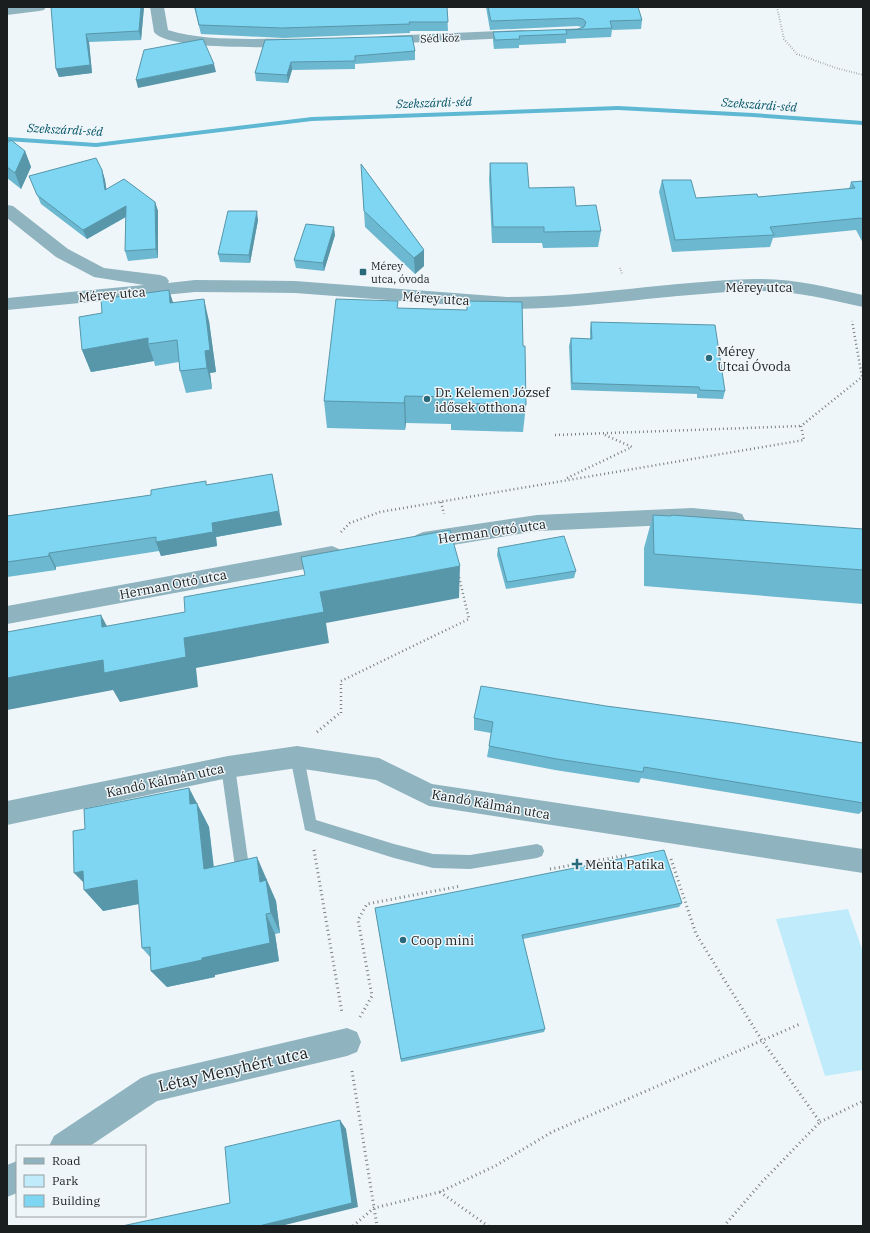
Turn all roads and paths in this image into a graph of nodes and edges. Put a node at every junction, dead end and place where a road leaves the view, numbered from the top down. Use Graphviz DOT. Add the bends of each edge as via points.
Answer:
graph roads {
  1 [pos="38,7"];
  2 [pos="157,7"];
  3 [pos="777,7"];
  4 [pos="7,11"];
  5 [pos="538,34"];
  6 [pos="373,40"];
  7 [pos="305,42"];
  8 [pos="863,75"];
  9 [pos="7,210"];
  10 [pos="195,286"];
  11 [pos="858,300"];
  12 [pos="7,304"];
  13 [pos="801,426"];
  14 [pos="604,434"];
  15 [pos="555,435"];
  16 [pos="563,480"];
  17 [pos="441,502"];
  18 [pos="754,522"];
  19 [pos="450,536"];
  20 [pos="405,544"];
  21 [pos="352,552"];
  22 [pos="329,556"];
  23 [pos="7,615"];
  24 [pos="297,756"];
  25 [pos="228,768"];
  26 [pos="7,813"];
  27 [pos="310,825"];
  28 [pos="537,850"];
  29 [pos="628,854"];
  30 [pos="670,854"];
  31 [pos="863,861"];
  32 [pos="542,871"];
  33 [pos="243,874"];
  34 [pos="466,885"];
  35 [pos="800,1024"];
  36 [pos="761,1040"];
  37 [pos="347,1042"];
  38 [pos="863,1101"];
  39 [pos="820,1122"];
  40 [pos="66,1145"];
  41 [pos="16,1177"];
  42 [pos="7,1182"];
  43 [pos="440,1192"];
  44 [pos="374,1208"];
  45 [pos="353,1226"];
  46 [pos="378,1226"];
  47 [pos="488,1226"];
  48 [pos="724,1226"];
  1 -- 4 [label="street"];
  2 -- 7 [label="street" via="161,32 176,38 198,41"];
  3 -- 8 [label="path" via="784,39 797,54"];
  5 -- 6 [label="street, Séd köz"];
  9 -- 10 [label="street" via="62,253 100,273"];
  10 -- 11 [label="street, Mérey utca" via="295,287 531,303 756,285 803,288"];
  10 -- 12 [label="street, Mérey utca"];
  11 -- 13 [label="path" via="850,306 862,377"];
  13 -- 14 [label="path"];
  13 -- 16 [label="path" via="804,440"];
  14 -- 15 [label="path"];
  14 -- 16 [label="path" via="632,447"];
  16 -- 17 [label="path"];
  17 -- 19 [label="path"];
  17 -- 22 [label="path" via="380,512 350,523 336,537"];
  18 -- 19 [label="street, Herman Ottó utca" via="684,516 537,523"];
  19 -- 20 [label="street, Herman Ottó utca"];
  19 -- 24 [label="path" via="469,619 341,681 341,713 300,746"];
  21 -- 22 [label="street, Herman Ottó utca"];
  22 -- 23 [label="street, Herman Ottó utca"];
  24 -- 25 [label="street, Kandó Kálmán utca"];
  24 -- 27 [label="lane"];
  24 -- 31 [label="street, Kandó Kálmán utca" via="379,769 429,795"];
  25 -- 26 [label="street, Kandó Kálmán utca"];
  25 -- 33 [label="lane"];
  27 -- 28 [label="lane" via="433,861 470,862"];
  27 -- 37 [label="path"];
  29 -- 32 [label="path"];
  30 -- 36 [label="path" via="696,934"];
  34 -- 37 [label="path" via="367,904 358,920 372,996"];
  35 -- 36 [label="path"];
  36 -- 39 [label="path"];
  36 -- 43 [label="path" via="552,1132 495,1166"];
  37 -- 40 [label="street, Létay Menyhért utca" via="151,1088"];
  37 -- 44 [label="path"];
  38 -- 39 [label="path"];
  39 -- 48 [label="path"];
  41 -- 42 [label="street"];
  43 -- 44 [label="path"];
  43 -- 47 [label="path"];
  44 -- 45 [label="path"];
  44 -- 46 [label="path"];
}
